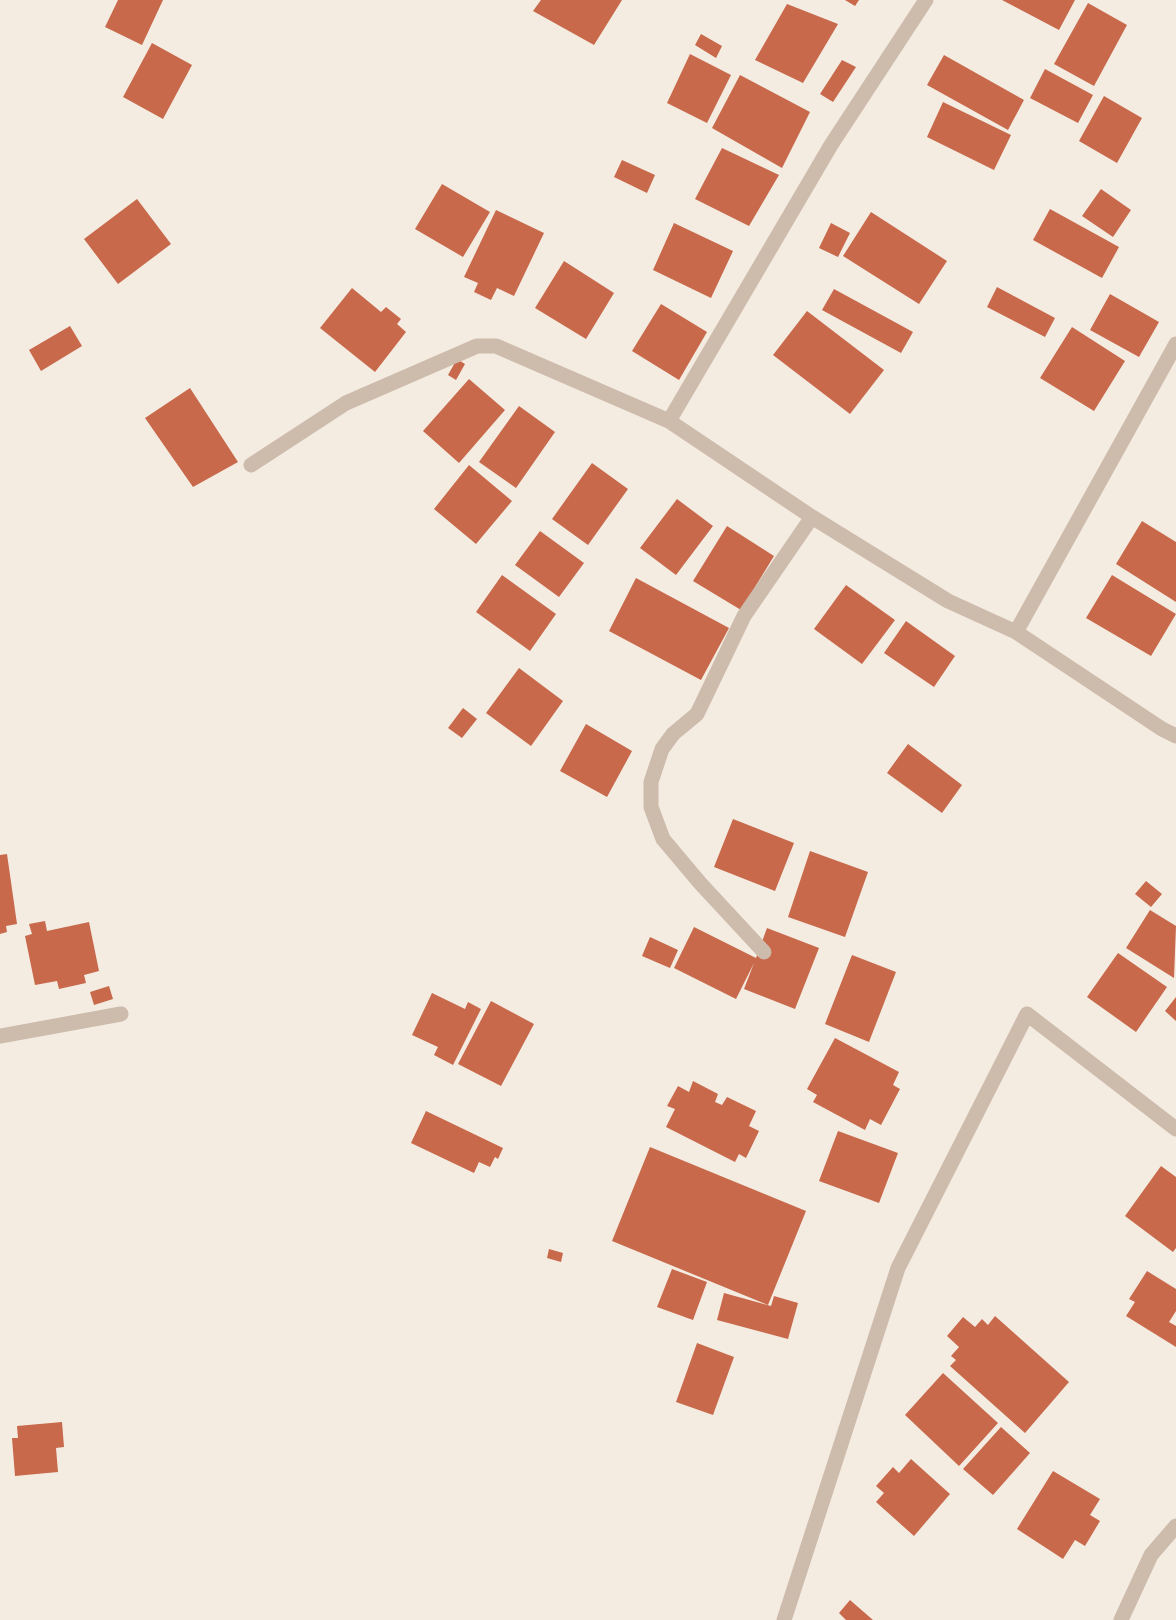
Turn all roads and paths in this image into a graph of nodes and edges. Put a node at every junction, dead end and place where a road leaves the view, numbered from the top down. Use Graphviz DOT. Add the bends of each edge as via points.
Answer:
graph roads {
  1 [pos="926,0"];
  2 [pos="1176,345"];
  3 [pos="669,421"];
  4 [pos="251,465"];
  5 [pos="812,517"];
  6 [pos="1016,632"];
  7 [pos="1176,736"];
  8 [pos="764,952"];
  9 [pos="121,1014"];
  10 [pos="0,1036"];
  11 [pos="1176,1129"];
  12 [pos="1176,1527"];
  13 [pos="784,1620"];
  14 [pos="1121,1620"];
  1 -- 3 [label="street" via="831,145"];
  2 -- 6 [label="street"];
  3 -- 4 [label="street" via="506,349 486,345 346,403"];
  3 -- 5 [label="street"];
  5 -- 6 [label="street" via="948,601"];
  5 -- 8 [label="street" via="744,616 697,714 662,749 651,782 651,807 663,839"];
  6 -- 7 [label="street"];
  9 -- 10 [label="street"];
  11 -- 13 [label="street" via="1027,1014 898,1268"];
  12 -- 14 [label="street" via="1151,1555"];
}
